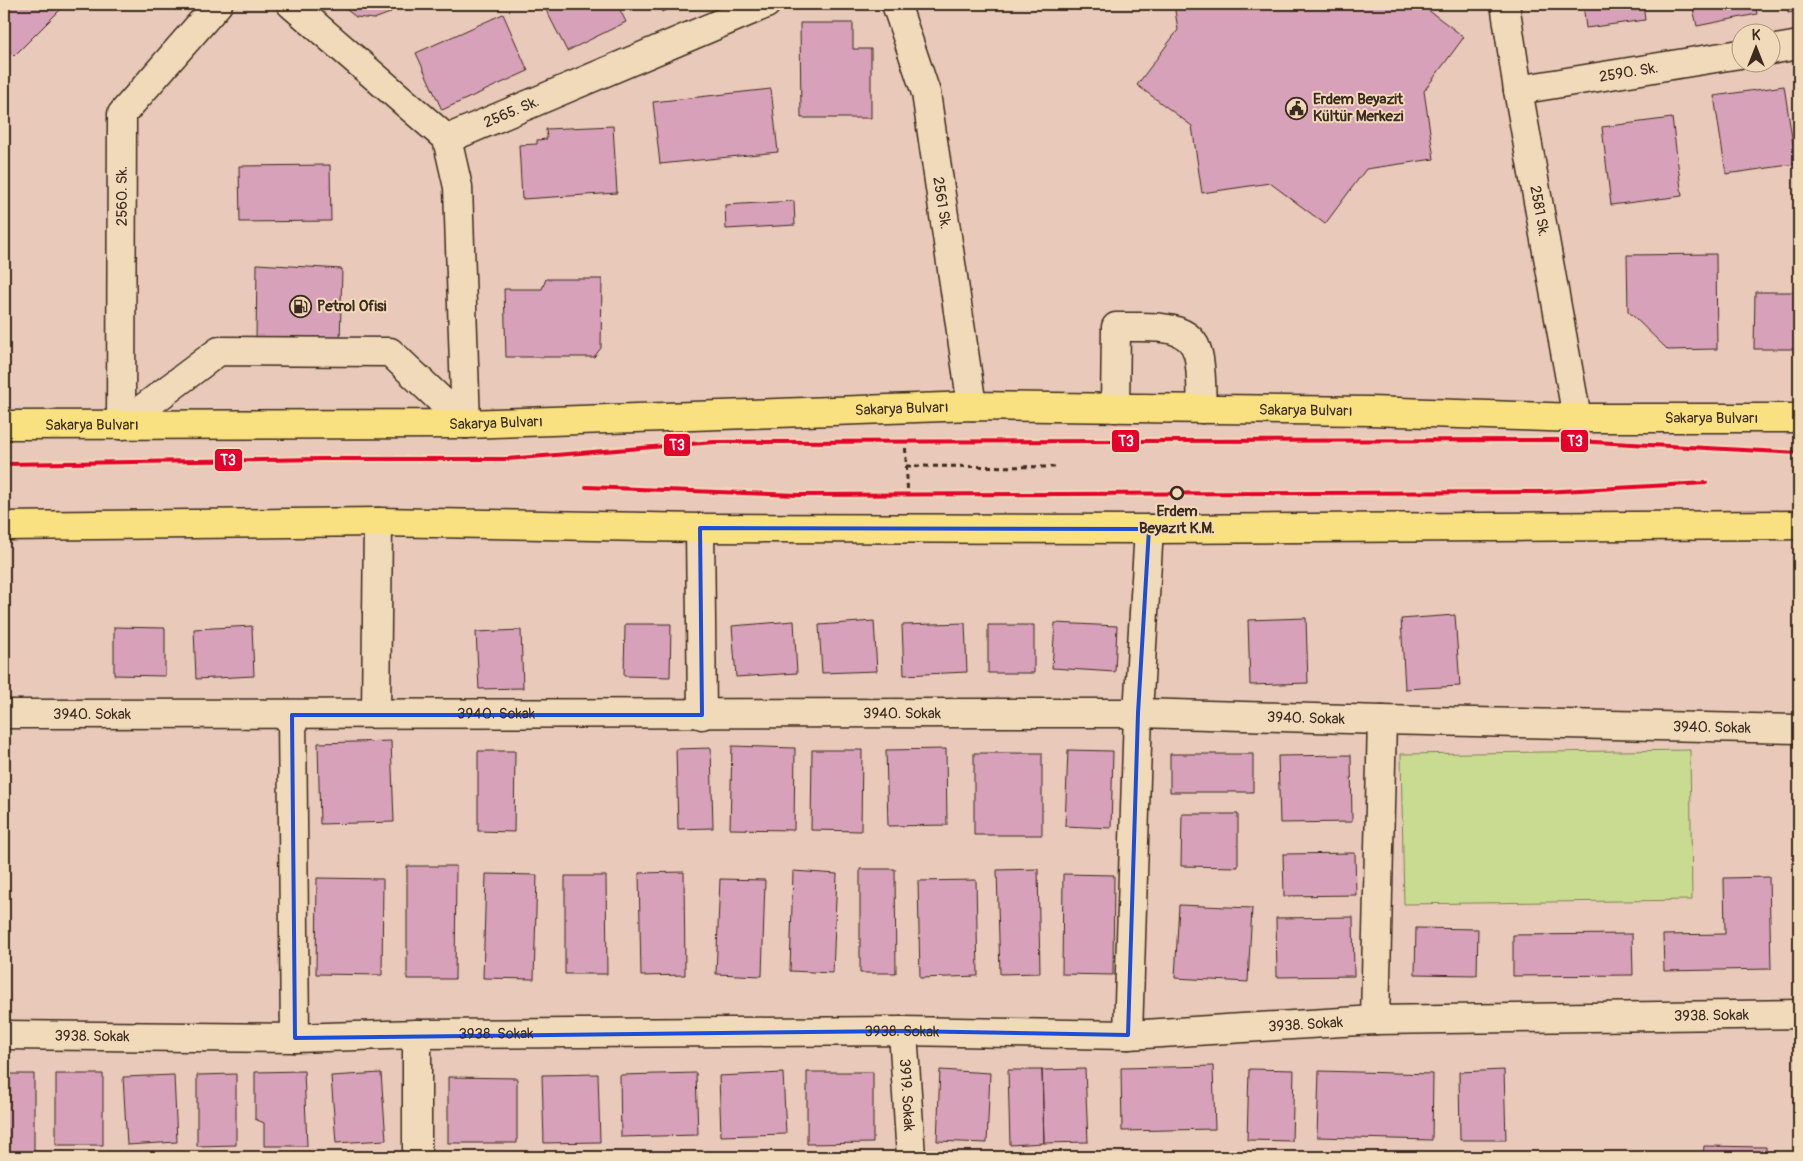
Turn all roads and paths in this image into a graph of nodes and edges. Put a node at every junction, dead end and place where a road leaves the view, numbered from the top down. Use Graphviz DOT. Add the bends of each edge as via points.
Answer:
graph roads {
  1 [pos="218,4"];
  2 [pos="291,4"];
  3 [pos="766,4"];
  4 [pos="896,4"];
  5 [pos="1505,4"];
  6 [pos="1799,45"];
  7 [pos="1780,48"];
  8 [pos="1730,56"];
  9 [pos="1518,90"];
  10 [pos="446,139"];
  11 [pos="972,406"];
  12 [pos="1115,408"];
  13 [pos="904,409"];
  14 [pos="1202,409"];
  15 [pos="1577,418"];
  16 [pos="1799,418"];
  17 [pos="466,424"];
  18 [pos="4,425"];
  19 [pos="121,425"];
  20 [pos="906,466"];
  21 [pos="1056,467"];
  22 [pos="378,522"];
  23 [pos="1799,525"];
  24 [pos="4,526"];
  25 [pos="700,528"];
  26 [pos="909,529"];
  27 [pos="1149,529"];
  28 [pos="376,713"];
  29 [pos="1138,713"];
  30 [pos="4,714"];
  31 [pos="292,715"];
  32 [pos="702,715"];
  33 [pos="1382,720"];
  34 [pos="1799,728"];
  35 [pos="1799,1014"];
  36 [pos="1375,1020"];
  37 [pos="903,1031"];
  38 [pos="417,1034"];
  39 [pos="4,1035"];
  40 [pos="1128,1035"];
  41 [pos="295,1038"];
  42 [pos="417,1157"];
  43 [pos="911,1157"];
  1 -- 19 [label="street, 2560. Sk." via="122,114"];
  2 -- 10 [label="street"];
  3 -- 10 [label="street, 2565. Sk."];
  4 -- 11 [label="street, 2561 Sk." via="926,93"];
  5 -- 9 [label="street, 2581 Sk."];
  6 -- 7 [label="street"];
  8 -- 9 [label="street, 2590. Sk."];
  9 -- 15 [label="street, 2581 Sk."];
  10 -- 17 [label="street" via="458,188"];
  11 -- 12 [label="main road, Sakarya Bulvarı"];
  11 -- 13 [label="main road, Sakarya Bulvarı"];
  12 -- 14 [label="main road, Sakarya Bulvarı"];
  12 -- 14 [label="street" via="1116,327 1178,330 1187,336 1199,356"];
  13 -- 17 [label="main road, Sakarya Bulvarı"];
  13 -- 20 [label="path"];
  14 -- 15 [label="main road, Sakarya Bulvarı"];
  15 -- 16 [label="main road, Sakarya Bulvarı"];
  17 -- 19 [label="main road, Sakarya Bulvarı"];
  17 -- 19 [label="street" via="390,352 219,350"];
  18 -- 19 [label="main road, Sakarya Bulvarı"];
  20 -- 21 [label="path"];
  20 -- 26 [label="path"];
  22 -- 24 [label="main road"];
  22 -- 25 [label="main road"];
  22 -- 28 [label="street"];
  23 -- 27 [label="main road"];
  25 -- 26 [label="main road"];
  25 -- 32 [label="street"];
  26 -- 27 [label="main road"];
  27 -- 29 [label="street"];
  28 -- 31 [label="street, 3940. Sokak"];
  28 -- 32 [label="street, 3940. Sokak"];
  29 -- 32 [label="street, 3940. Sokak"];
  29 -- 33 [label="street, 3940. Sokak"];
  29 -- 40 [label="street"];
  30 -- 31 [label="street, 3940. Sokak"];
  31 -- 41 [label="street"];
  33 -- 34 [label="street, 3940. Sokak"];
  33 -- 36 [label="street"];
  35 -- 36 [label="street, 3938. Sokak"];
  36 -- 40 [label="street, 3938. Sokak"];
  37 -- 38 [label="street, 3938. Sokak"];
  37 -- 40 [label="street, 3938. Sokak"];
  37 -- 43 [label="street, 3919. Sokak"];
  38 -- 41 [label="street, 3938. Sokak"];
  38 -- 42 [label="street"];
  39 -- 41 [label="street, 3938. Sokak"];
}
